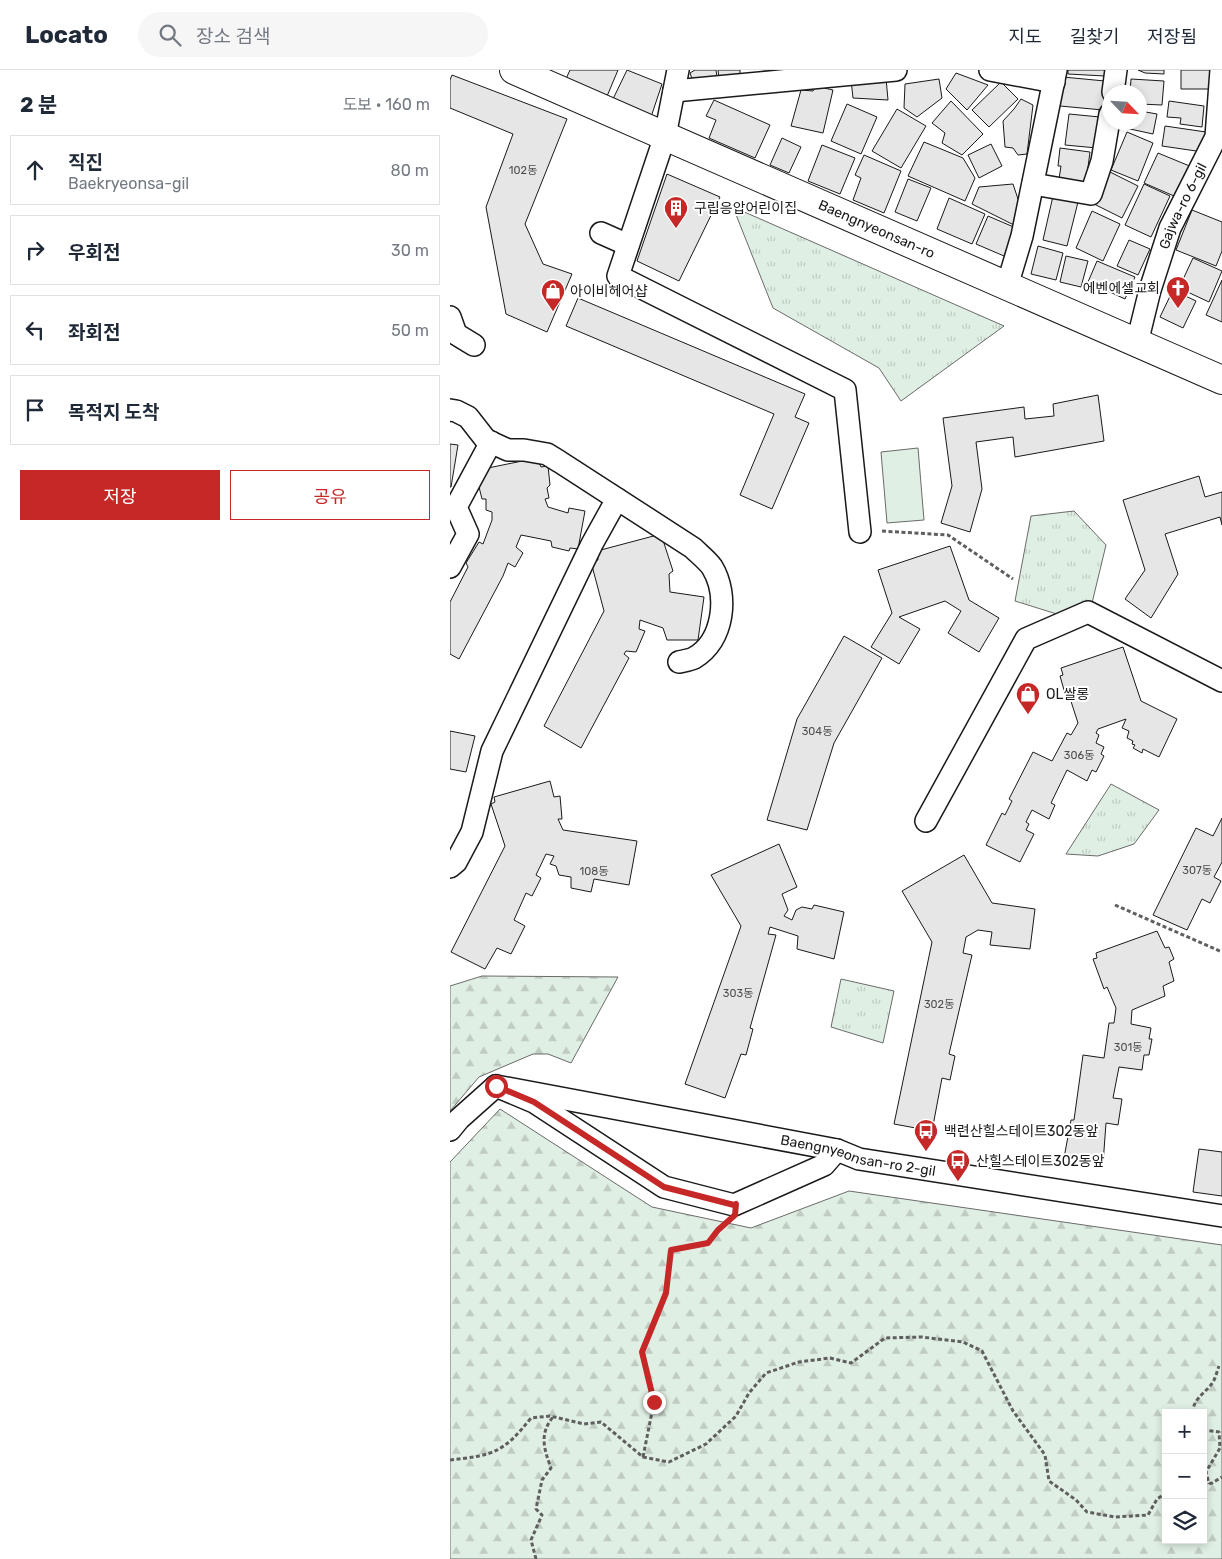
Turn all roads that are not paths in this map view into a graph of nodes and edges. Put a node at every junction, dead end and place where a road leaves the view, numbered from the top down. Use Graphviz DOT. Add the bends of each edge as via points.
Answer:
graph roads {
  1 [pos="514,70"];
  2 [pos="678,70"];
  3 [pos="896,70"];
  4 [pos="990,70"];
  5 [pos="1116,70"];
  6 [pos="1221,70"];
  7 [pos="1055,76"];
  8 [pos="1113,85"];
  9 [pos="674,91"];
  10 [pos="1107,130"];
  11 [pos="664,136"];
  12 [pos="1032,184"];
  13 [pos="602,232"];
  14 [pos="628,245"];
  15 [pos="1007,286"];
  16 [pos="453,325"];
  17 [pos="1137,342"];
  18 [pos="474,345"];
  19 [pos="1222,380"];
  20 [pos="450,410"];
  21 [pos="491,442"];
  22 [pos="617,499"];
  23 [pos="869,532"];
  24 [pos="450,567"];
  25 [pos="679,662"];
  26 [pos="1222,682"];
  27 [pos="926,821"];
  28 [pos="450,867"];
  29 [pos="496,1086"];
  30 [pos="450,1130"];
  31 [pos="837,1150"];
  32 [pos="1222,1216"];
  1 -- 11 [label="main road, Baengnyeonsan-ro"];
  2 -- 9 [label="street"];
  3 -- 9 [label="street"];
  4 -- 7 [label="street"];
  5 -- 8 [label="street"];
  6 -- 17 [label="street, Gajwa-ro 6-gil" via="1216,137 1170,228"];
  7 -- 12 [label="street"];
  9 -- 11 [label="street"];
  10 -- 12 [label="street" via="1102,161 1091,194"];
  11 -- 14 [label="street"];
  11 -- 15 [label="main road, Baengnyeonsan-ro"];
  12 -- 15 [label="street" via="1022,236"];
  13 -- 14 [label="street"];
  14 -- 23 [label="street" via="618,276 845,390"];
  15 -- 17 [label="main road, Baengnyeonsan-ro"];
  16 -- 18 [label="street"];
  17 -- 19 [label="main road, Baengnyeonsan-ro"];
  20 -- 21 [label="street" via="468,417"];
  21 -- 22 [label="street" via="508,450 546,454"];
  21 -- 24 [label="street" via="456,507 468,534"];
  22 -- 25 [label="street" via="692,548 711,566 720,583 722,597 718,629 710,644 694,658"];
  22 -- 28 [label="street" via="492,751 472,832"];
  26 -- 27 [label="street" via="1088,612 1026,639"];
  29 -- 30 [label="street"];
  29 -- 31 [label="street, Baengnyeonsan-ro 2-gil"];
  29 -- 31 [label="street" via="534,1102 664,1187 734,1205 824,1165"];
  31 -- 32 [label="street, Baengnyeonsan-ro 2-gil" via="859,1159"];
}
